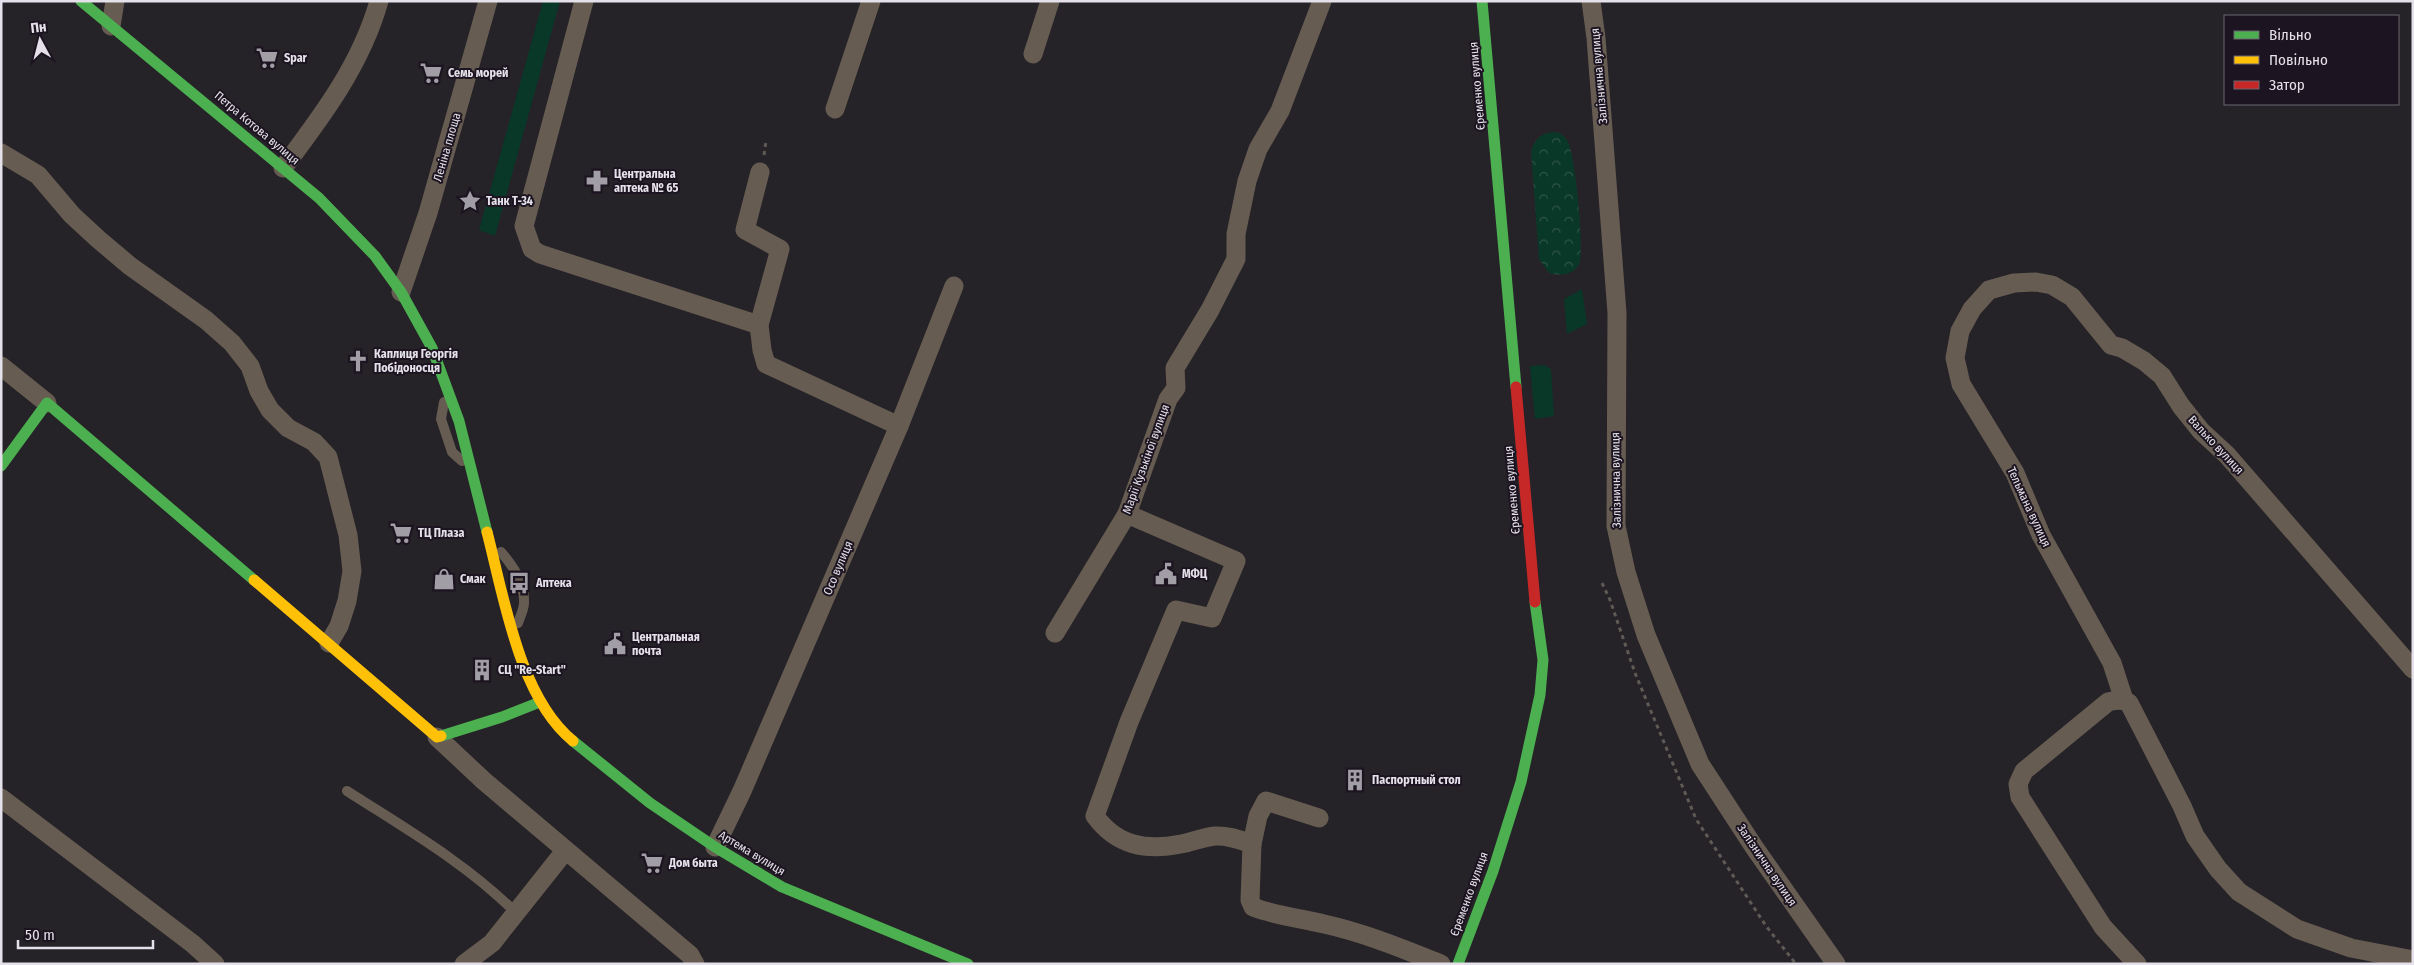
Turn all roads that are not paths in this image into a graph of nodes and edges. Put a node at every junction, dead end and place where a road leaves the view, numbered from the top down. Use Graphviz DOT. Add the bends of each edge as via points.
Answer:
graph roads {
  1 [pos="81,1"];
  2 [pos="115,1"];
  3 [pos="379,1"];
  4 [pos="488,1"];
  5 [pos="584,1"];
  6 [pos="871,1"];
  7 [pos="1050,1"];
  8 [pos="1322,1"];
  9 [pos="1482,1"];
  10 [pos="1591,1"];
  11 [pos="111,26"];
  12 [pos="1033,54"];
  13 [pos="835,109"];
  14 [pos="1,153"];
  15 [pos="283,168"];
  16 [pos="760,172"];
  17 [pos="954,286"];
  18 [pos="1989,290"];
  19 [pos="401,292"];
  20 [pos="760,325"];
  21 [pos="1,366"];
  22 [pos="447,389"];
  23 [pos="47,403"];
  24 [pos="899,426"];
  25 [pos="1,466"];
  26 [pos="472,470"];
  27 [pos="1127,514"];
  28 [pos="491,540"];
  29 [pos="1054,633"];
  30 [pos="514,638"];
  31 [pos="328,643"];
  32 [pos="2413,669"];
  33 [pos="2124,700"];
  34 [pos="540,702"];
  35 [pos="437,737"];
  36 [pos="347,791"];
  37 [pos="1,798"];
  38 [pos="1319,818"];
  39 [pos="1252,844"];
  40 [pos="714,847"];
  41 [pos="564,851"];
  42 [pos="516,913"];
  43 [pos="2413,960"];
  44 [pos="215,964"];
  45 [pos="464,964"];
  46 [pos="695,964"];
  47 [pos="968,964"];
  48 [pos="1441,964"];
  49 [pos="1458,964"];
  50 [pos="1836,964"];
  51 [pos="2137,964"];
  1 -- 11 [label="main road, Петра Котова вулиця"];
  2 -- 11 [label="street"];
  3 -- 15 [label="street" via="363,48 341,88"];
  4 -- 19 [label="street, Леніна площа" via="428,213"];
  5 -- 20 [label="street" via="524,226 532,249"];
  6 -- 13 [label="street"];
  7 -- 12 [label="street"];
  8 -- 27 [label="street, Марії Кузькіної вулиця" via="1280,111 1258,149 1236,234 1236,259 1175,368 1176,388 1168,400"];
  9 -- 49 [label="main road, Єременко вулиця" via="1543,660 1540,696 1521,782 1493,871"];
  10 -- 50 [label="street, Залізнична вулиця" via="1617,313 1616,526 1626,572 1646,634 1700,764"];
  11 -- 15 [label="main road, Петра Котова вулиця"];
  14 -- 31 [label="street" via="38,175 72,215 111,250 232,343 250,366 270,410 288,428 314,442 328,457 348,535 352,571 339,626"];
  15 -- 19 [label="main road, Петра Котова вулиця" via="338,215 375,256"];
  16 -- 20 [label="street" via="744,230 780,249"];
  17 -- 24 [label="street, Осо вулиця"];
  18 -- 32 [label="street, Валько вулиця" via="2014,283 2052,285 2072,297 2111,345 2144,361 2162,376 2201,432 2227,455"];
  18 -- 33 [label="street, Тельмана вулиця" via="1972,309 1960,331 1954,358 1961,384 2015,473 2041,535 2112,663"];
  19 -- 22 [label="main road, Петра Котова вулиця" via="432,348"];
  20 -- 24 [label="street" via="766,364"];
  21 -- 23 [label="street"];
  22 -- 26 [label="main road, Петра Котова вулиця"];
  22 -- 26 [label="lane" via="441,419 452,452"];
  23 -- 25 [label="main road"];
  23 -- 31 [label="main road"];
  24 -- 40 [label="street, Осо вулиця" via="742,791"];
  26 -- 28 [label="main road, Артема вулиця"];
  27 -- 29 [label="street, Марії Кузькіної вулиця"];
  27 -- 39 [label="street" via="1236,561 1212,618 1176,610 1129,722 1096,816 1106,831 1120,840 1146,847 1214,836 1230,836"];
  28 -- 30 [label="main road, Артема вулиця"];
  28 -- 30 [label="lane" via="516,570 524,603"];
  30 -- 34 [label="main road, Артема вулиця"];
  31 -- 35 [label="main road"];
  33 -- 43 [label="street, Тельмана вулиця" via="2129,703 2195,836 2239,892 2298,929 2351,948"];
  33 -- 51 [label="street" via="2108,702 2024,771 2018,784 2020,798 2103,927"];
  34 -- 35 [label="main road"];
  34 -- 40 [label="main road, Артема вулиця" via="565,735 608,771"];
  35 -- 41 [label="street"];
  36 -- 42 [label="lane" via="452,859 489,886"];
  37 -- 44 [label="street"];
  38 -- 39 [label="street" via="1266,801 1258,816"];
  39 -- 48 [label="street" via="1250,900 1253,907 1270,914 1376,938"];
  40 -- 47 [label="main road, Артема вулиця" via="782,887"];
  41 -- 42 [label="street"];
  41 -- 46 [label="street" via="690,955"];
  42 -- 45 [label="street" via="492,943"];
}
